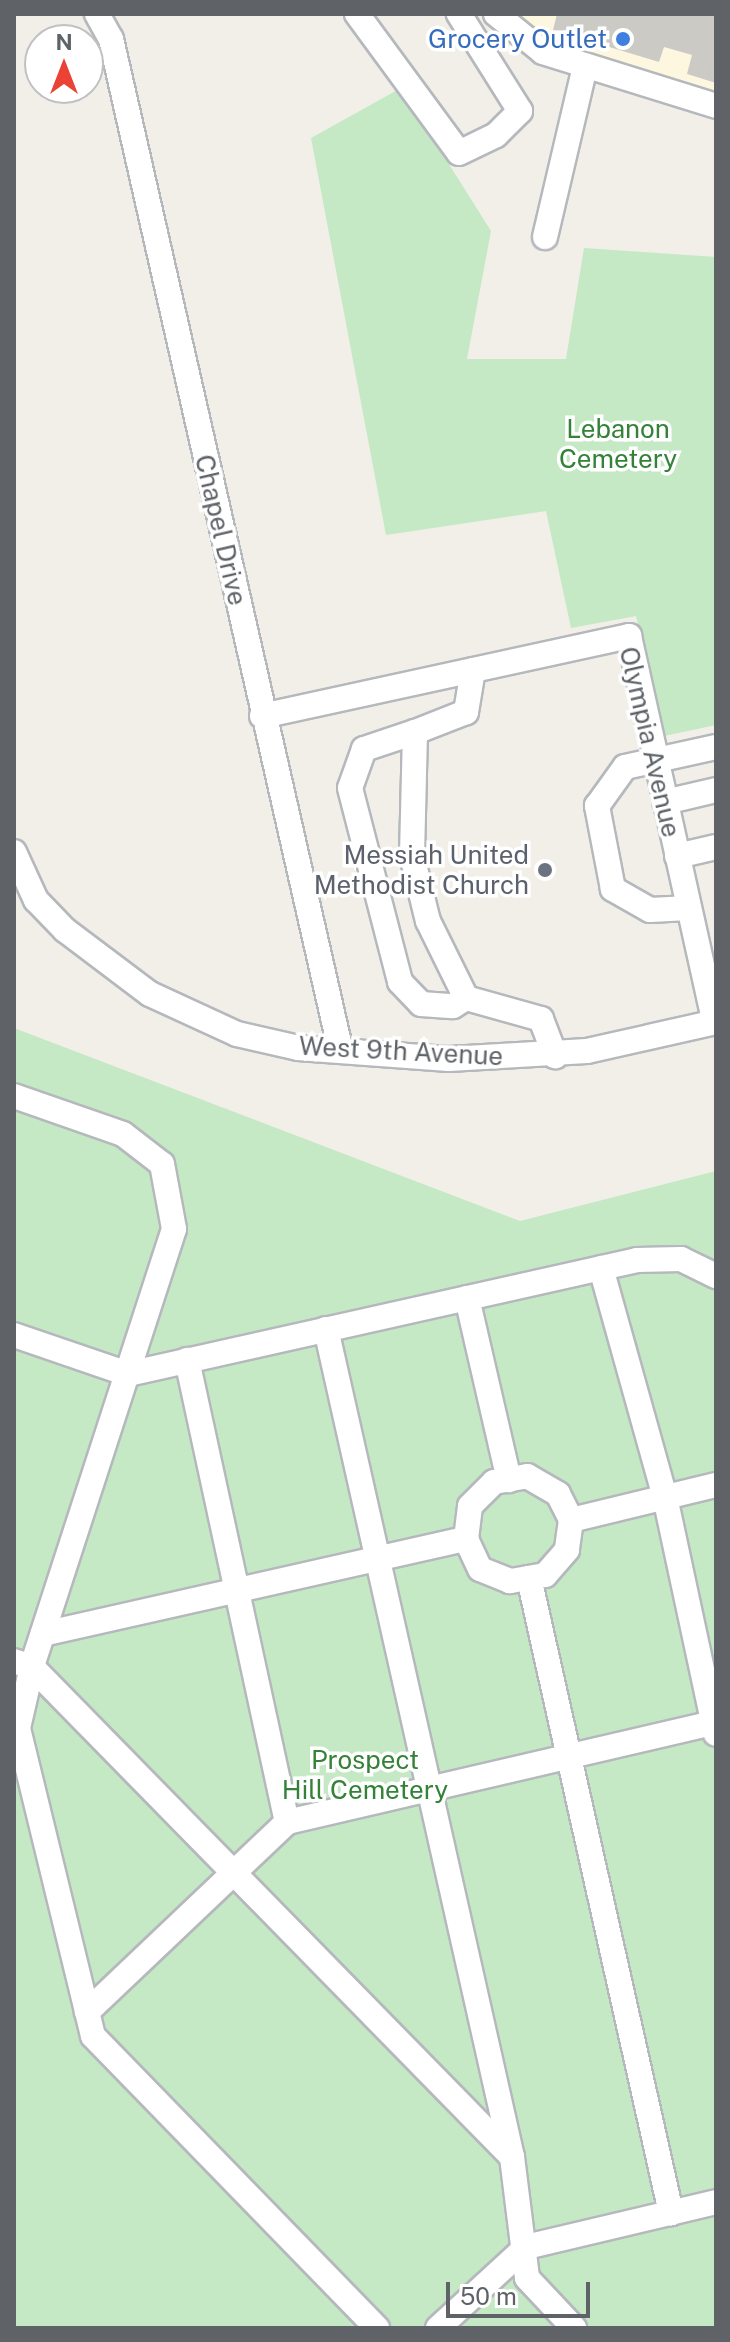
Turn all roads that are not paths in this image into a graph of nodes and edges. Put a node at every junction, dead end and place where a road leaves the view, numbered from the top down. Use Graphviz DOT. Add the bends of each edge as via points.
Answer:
graph roads {
  1 [pos="97,14"];
  2 [pos="357,14"];
  3 [pos="459,14"];
  4 [pos="496,14"];
  5 [pos="585,66"];
  6 [pos="716,106"];
  7 [pos="545,237"];
  8 [pos="473,670"];
  9 [pos="262,716"];
  10 [pos="415,732"];
  11 [pos="716,747"];
  12 [pos="656,760"];
  13 [pos="716,790"];
  14 [pos="665,802"];
  15 [pos="716,847"];
  16 [pos="14,852"];
  17 [pos="677,856"];
  18 [pos="689,908"];
  19 [pos="466,998"];
  20 [pos="715,1022"];
  21 [pos="340,1048"];
  22 [pos="555,1056"];
  23 [pos="14,1096"];
  24 [pos="601,1268"];
  25 [pos="716,1276"];
  26 [pos="467,1298"];
  27 [pos="326,1329"];
  28 [pos="14,1335"];
  29 [pos="187,1360"];
  30 [pos="128,1374"];
  31 [pos="509,1480"];
  32 [pos="716,1485"];
  33 [pos="665,1497"];
  34 [pos="571,1520"];
  35 [pos="466,1539"];
  36 [pos="378,1559"];
  37 [pos="529,1578"];
  38 [pos="237,1591"];
  39 [pos="43,1634"];
  40 [pos="23,1664"];
  41 [pos="715,1726"];
  42 [pos="569,1756"];
  43 [pos="430,1789"];
  44 [pos="287,1822"];
  45 [pos="235,1874"];
  46 [pos="87,2012"];
  47 [pos="512,2157"];
  48 [pos="716,2202"];
  49 [pos="671,2213"];
  50 [pos="526,2247"];
  51 [pos="377,2328"];
  52 [pos="438,2328"];
  53 [pos="574,2328"];
  1 -- 9 [label="street, Chapel Drive" via="111,39"];
  2 -- 3 [label="street" via="450,149 472,152 520,111"];
  4 -- 5 [label="street" via="543,52"];
  5 -- 6 [label="street"];
  5 -- 7 [label="street"];
  8 -- 9 [label="street, Olympia Avenue"];
  8 -- 10 [label="street" via="466,712"];
  8 -- 12 [label="street, Olympia Avenue" via="629,636"];
  9 -- 21 [label="street, Chapel Drive"];
  10 -- 19 [label="street" via="412,856 428,921"];
  10 -- 19 [label="street" via="364,749 350,788 400,982 421,1004 453,1006"];
  11 -- 12 [label="street"];
  12 -- 14 [label="street, Olympia Avenue"];
  12 -- 18 [label="street" via="625,767 607,783 596,825 613,889 629,904"];
  13 -- 14 [label="street"];
  14 -- 17 [label="street, Olympia Avenue"];
  15 -- 17 [label="street"];
  16 -- 21 [label="street, West 9th Avenue" via="36,900 65,930 150,994 237,1034 298,1048"];
  17 -- 18 [label="street, Olympia Avenue"];
  18 -- 20 [label="street, Olympia Avenue"];
  19 -- 22 [label="street" via="541,1019"];
  20 -- 22 [label="street, West 9th Avenue"];
  21 -- 22 [label="street, West 9th Avenue" via="449,1059"];
  23 -- 30 [label="street" via="123,1134 162,1164 174,1229"];
  24 -- 25 [label="street" via="681,1259"];
  24 -- 26 [label="street"];
  24 -- 33 [label="street"];
  26 -- 27 [label="street"];
  26 -- 31 [label="street"];
  27 -- 29 [label="street"];
  27 -- 36 [label="street"];
  28 -- 30 [label="street"];
  29 -- 30 [label="street"];
  29 -- 38 [label="street"];
  30 -- 39 [label="street"];
  31 -- 34 [label="street" via="527,1476 558,1494"];
  31 -- 35 [label="street" via="494,1482 470,1506"];
  32 -- 33 [label="street"];
  33 -- 34 [label="street"];
  33 -- 41 [label="street"];
  34 -- 37 [label="street" via="567,1550 545,1575"];
  35 -- 36 [label="street"];
  35 -- 37 [label="street" via="480,1569 510,1581"];
  36 -- 38 [label="street"];
  36 -- 43 [label="street"];
  37 -- 42 [label="street"];
  38 -- 39 [label="street"];
  38 -- 44 [label="street"];
  39 -- 40 [label="street"];
  40 -- 45 [label="street"];
  40 -- 46 [label="street" via="18,1728"];
  41 -- 42 [label="street"];
  42 -- 43 [label="street"];
  42 -- 49 [label="street"];
  43 -- 44 [label="street"];
  43 -- 47 [label="street"];
  44 -- 45 [label="street"];
  45 -- 46 [label="street"];
  45 -- 47 [label="street"];
  46 -- 51 [label="street" via="93,2036"];
  47 -- 50 [label="street"];
  48 -- 49 [label="street"];
  49 -- 50 [label="street"];
  50 -- 52 [label="street"];
  50 -- 53 [label="street" via="527,2278"];
}
